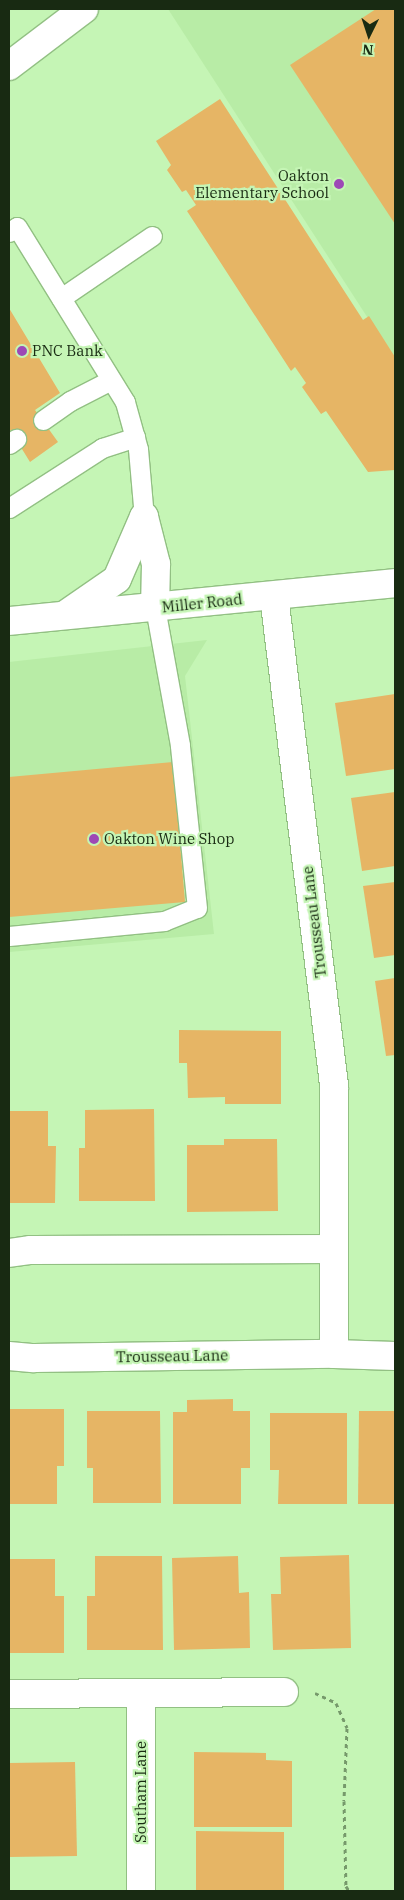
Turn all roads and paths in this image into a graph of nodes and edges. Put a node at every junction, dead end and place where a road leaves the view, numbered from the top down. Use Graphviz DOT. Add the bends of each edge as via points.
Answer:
graph roads {
  1 [pos="84,9"];
  2 [pos="9,66"];
  3 [pos="9,232"];
  4 [pos="152,236"];
  5 [pos="61,298"];
  6 [pos="111,380"];
  7 [pos="43,420"];
  8 [pos="135,437"];
  9 [pos="9,508"];
  10 [pos="144,517"];
  11 [pos="395,583"];
  12 [pos="274,596"];
  13 [pos="155,608"];
  14 [pos="63,616"];
  15 [pos="9,622"];
  16 [pos="9,936"];
  17 [pos="334,1250"];
  18 [pos="9,1252"];
  19 [pos="334,1354"];
  20 [pos="9,1356"];
  21 [pos="395,1356"];
  22 [pos="284,1692"];
  23 [pos="141,1693"];
  24 [pos="9,1694"];
  25 [pos="141,1891"];
  26 [pos="349,1891"];
  1 -- 2 [label="street"];
  3 -- 5 [label="lane" via="17,228"];
  4 -- 5 [label="lane"];
  5 -- 6 [label="lane"];
  6 -- 7 [label="lane" via="70,401"];
  6 -- 8 [label="lane" via="125,402"];
  8 -- 9 [label="lane" via="102,448"];
  8 -- 10 [label="lane"];
  10 -- 13 [label="street" via="156,564"];
  10 -- 14 [label="street" via="118,579"];
  11 -- 12 [label="street, Miller Road"];
  12 -- 13 [label="street, Miller Road"];
  12 -- 17 [label="street, Trousseau Lane" via="334,1086"];
  13 -- 14 [label="street, Miller Road"];
  13 -- 16 [label="lane" via="180,745 197,908 164,921"];
  14 -- 15 [label="street, Miller Road"];
  17 -- 18 [label="street"];
  17 -- 19 [label="street, Trousseau Lane"];
  19 -- 20 [label="street, Trousseau Lane"];
  19 -- 21 [label="street, Trousseau Lane"];
  22 -- 23 [label="street"];
  22 -- 26 [label="path" via="316,1693 336,1703 347,1728 344,1801 346,1886"];
  23 -- 24 [label="street"];
  23 -- 25 [label="street, Southam Lane"];
}
